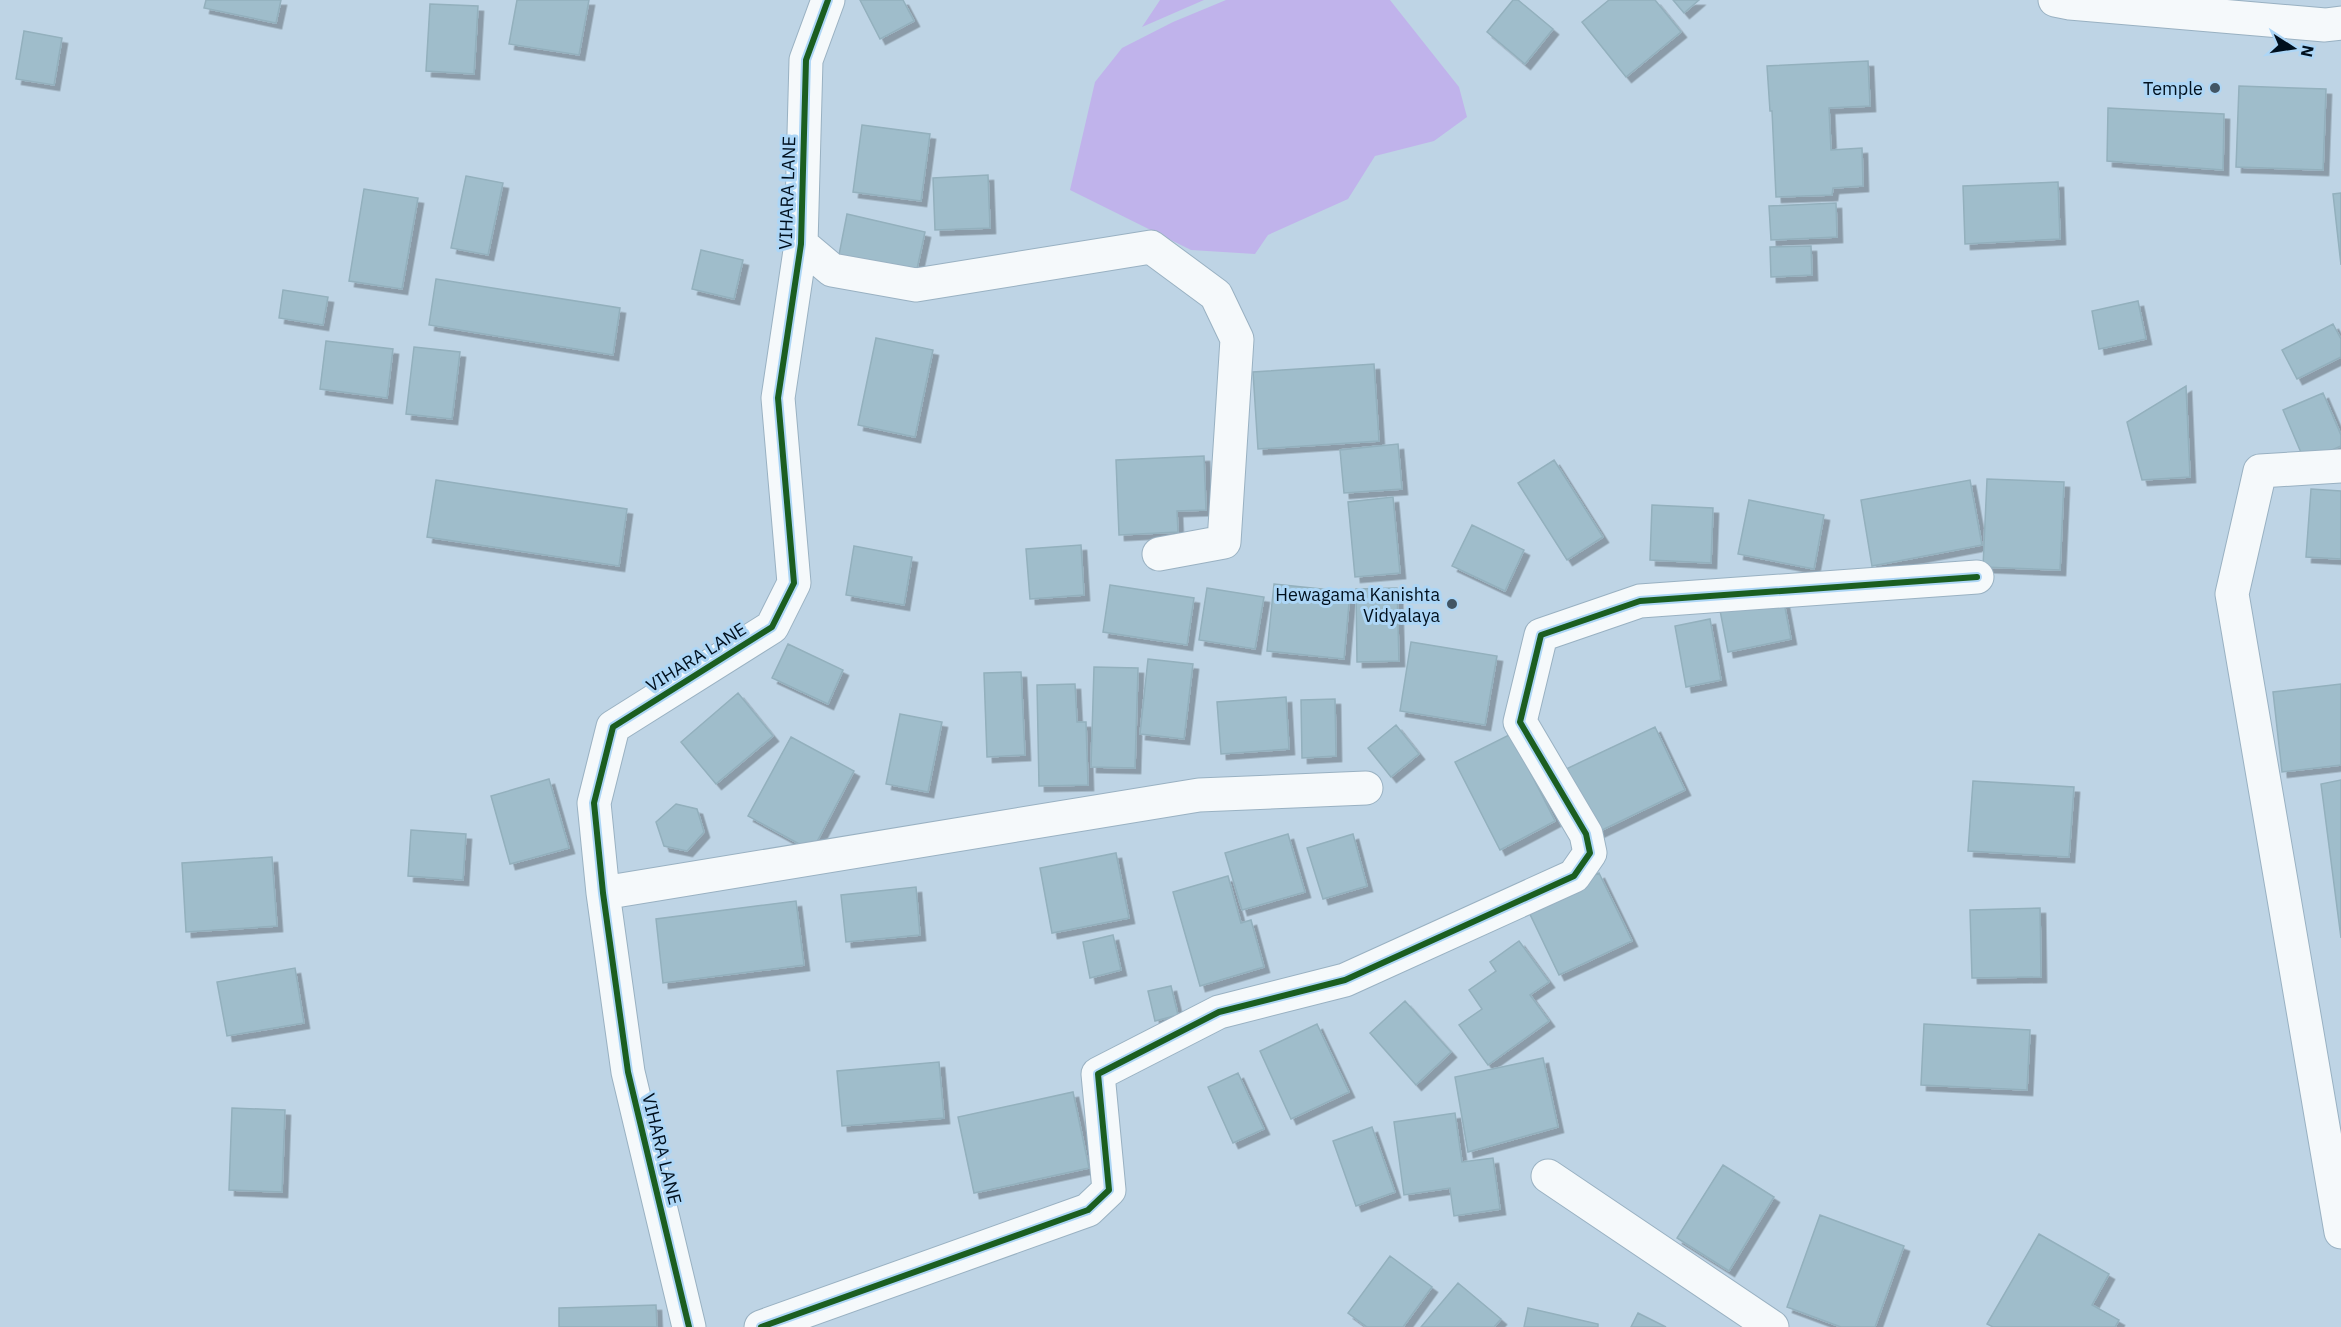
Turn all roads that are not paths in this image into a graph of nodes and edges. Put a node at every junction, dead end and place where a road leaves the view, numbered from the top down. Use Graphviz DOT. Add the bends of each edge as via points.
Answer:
graph roads {
  1 [pos="828,0"];
  2 [pos="2055,0"];
  3 [pos="2341,23"];
  4 [pos="801,244"];
  5 [pos="2341,466"];
  6 [pos="1159,554"];
  7 [pos="1977,577"];
  8 [pos="1366,788"];
  9 [pos="603,893"];
  10 [pos="1548,1176"];
  11 [pos="2341,1232"];
  12 [pos="689,1327"];
  13 [pos="761,1327"];
  14 [pos="1772,1327"];
  1 -- 4 [label="street, VIHARA LANE" via="806,60"];
  2 -- 3 [label="street" via="2314,24"];
  4 -- 6 [label="street" via="832,270 916,285 1151,247 1216,295 1237,339 1224,542"];
  4 -- 9 [label="street, VIHARA LANE" via="778,398 794,583 772,627 613,727 594,803"];
  5 -- 11 [label="street" via="2260,471 2232,594"];
  7 -- 13 [label="street" via="1640,601 1541,635 1520,722 1586,834 1590,853 1574,876 1345,980 1219,1012 1098,1074 1109,1190 1088,1210"];
  8 -- 9 [label="street" via="1199,795"];
  9 -- 12 [label="street, VIHARA LANE" via="628,1072"];
  10 -- 14 [label="street"];
}
